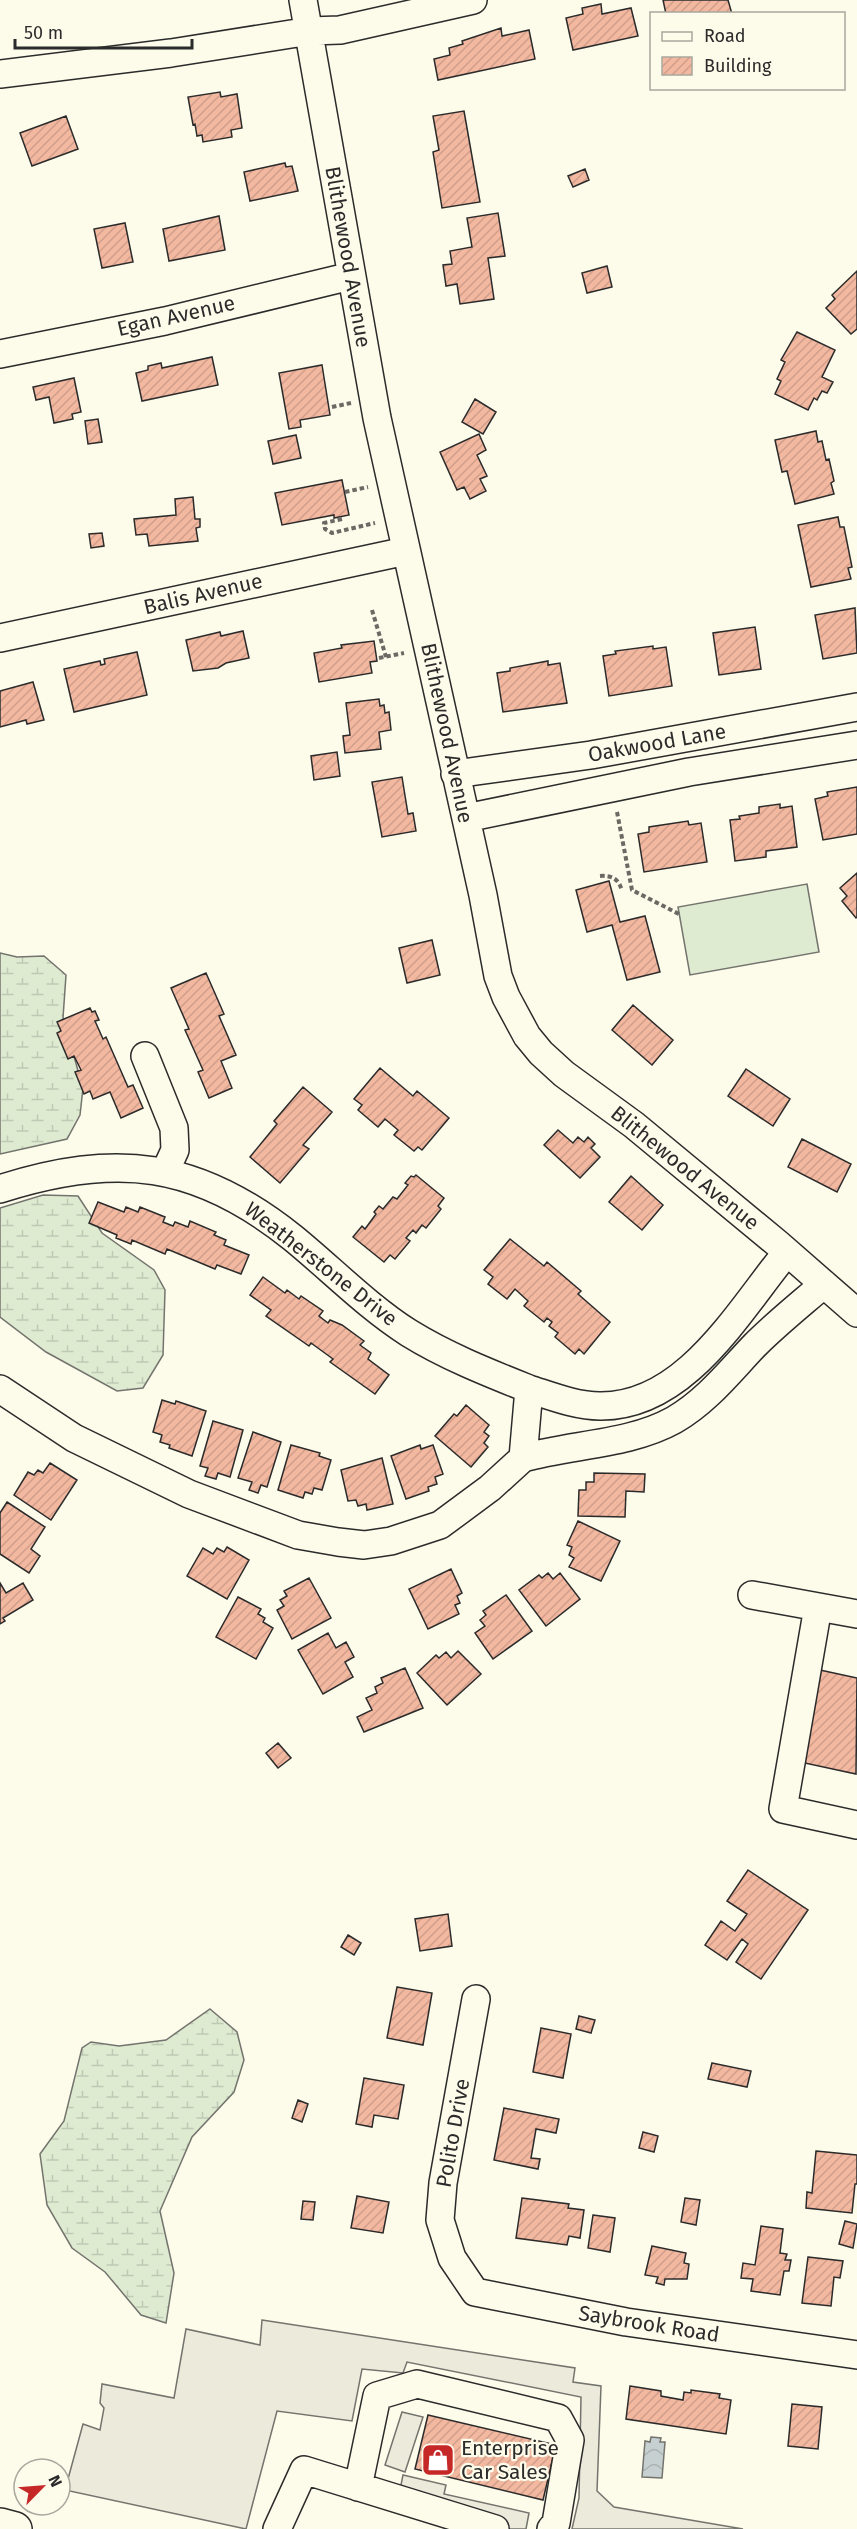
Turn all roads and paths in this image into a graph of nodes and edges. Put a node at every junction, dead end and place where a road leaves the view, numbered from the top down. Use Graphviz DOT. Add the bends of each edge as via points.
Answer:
graph roads {
  1 [pos="303,0"];
  2 [pos="473,0"];
  3 [pos="310,31"];
  4 [pos="0,74"];
  5 [pos="351,276"];
  6 [pos="0,354"];
  7 [pos="358,402"];
  8 [pos="332,407"];
  9 [pos="374,486"];
  10 [pos="345,492"];
  11 [pos="342,519"];
  12 [pos="382,522"];
  13 [pos="406,551"];
  14 [pos="372,610"];
  15 [pos="0,638"];
  16 [pos="408,652"];
  17 [pos="386,657"];
  18 [pos="379,658"];
  19 [pos="857,707"];
  20 [pos="857,745"];
  21 [pos="455,774"];
  22 [pos="616,805"];
  23 [pos="466,818"];
  24 [pos="600,876"];
  25 [pos="622,891"];
  26 [pos="679,914"];
  27 [pos="145,1056"];
  28 [pos="165,1172"];
  29 [pos="0,1189"];
  30 [pos="788,1252"];
  31 [pos="824,1284"];
  32 [pos="857,1313"];
  33 [pos="0,1389"];
  34 [pos="529,1389"];
  35 [pos="523,1458"];
  36 [pos="752,1595"];
  37 [pos="818,1607"];
  38 [pos="857,1614"];
  39 [pos="857,1825"];
  40 [pos="476,1998"];
  41 [pos="455,2265"];
  42 [pos="857,2355"];
  43 [pos="358,2487"];
  44 [pos="437,2521"];
  45 [pos="278,2529"];
  46 [pos="495,2529"];
  47 [pos="551,2529"];
  1 -- 3 [label="street, Blithewood Avenue"];
  2 -- 3 [label="street" via="340,30"];
  3 -- 4 [label="street"];
  3 -- 5 [label="street, Blithewood Avenue"];
  5 -- 6 [label="street, Egan Avenue" via="165,321"];
  5 -- 13 [label="street, Blithewood Avenue"];
  7 -- 8 [label="path"];
  9 -- 10 [label="path"];
  11 -- 12 [label="path" via="324,523 325,529 332,533"];
  13 -- 15 [label="street, Balis Avenue"];
  13 -- 21 [label="street, Blithewood Avenue"];
  14 -- 17 [label="path"];
  16 -- 17 [label="path"];
  17 -- 18 [label="path"];
  19 -- 21 [label="street, Oakwood Lane" via="591,755"];
  20 -- 23 [label="street, Oakwood Lane" via="689,772"];
  21 -- 23 [label="street, Blithewood Avenue"];
  22 -- 26 [label="path" via="632,890"];
  23 -- 30 [label="street, Blithewood Avenue" via="498,976 527,1036 564,1074 634,1125"];
  24 -- 25 [label="path" via="616,879"];
  27 -- 28 [label="street" via="174,1128 175,1150"];
  28 -- 29 [label="street, Weatherstone Drive" via="108,1166 66,1171"];
  28 -- 34 [label="street, Weatherstone Drive" via="237,1198 409,1333"];
  30 -- 31 [label="street, Blithewood Avenue"];
  30 -- 34 [label="street, Weatherstone Drive" via="716,1342 674,1382 620,1405 598,1407"];
  31 -- 32 [label="street, Blithewood Avenue"];
  31 -- 35 [label="street" via="757,1344 721,1383 673,1420 610,1440"];
  33 -- 35 [label="street" via="74,1438 189,1494 298,1535 338,1542 364,1545 391,1541 440,1525"];
  34 -- 35 [label="street"];
  36 -- 37 [label="street"];
  37 -- 38 [label="street"];
  37 -- 39 [label="street" via="783,1809"];
  40 -- 41 [label="street, Polito Drive" via="441,2198 440,2220"];
  41 -- 42 [label="street, Saybrook Road" via="475,2292 626,2322"];
  43 -- 44 [label="street"];
  43 -- 45 [label="street" via="304,2470"];
  43 -- 47 [label="street" via="377,2396 417,2384 558,2418 570,2440 556,2523"];
  44 -- 46 [label="street"];
}
